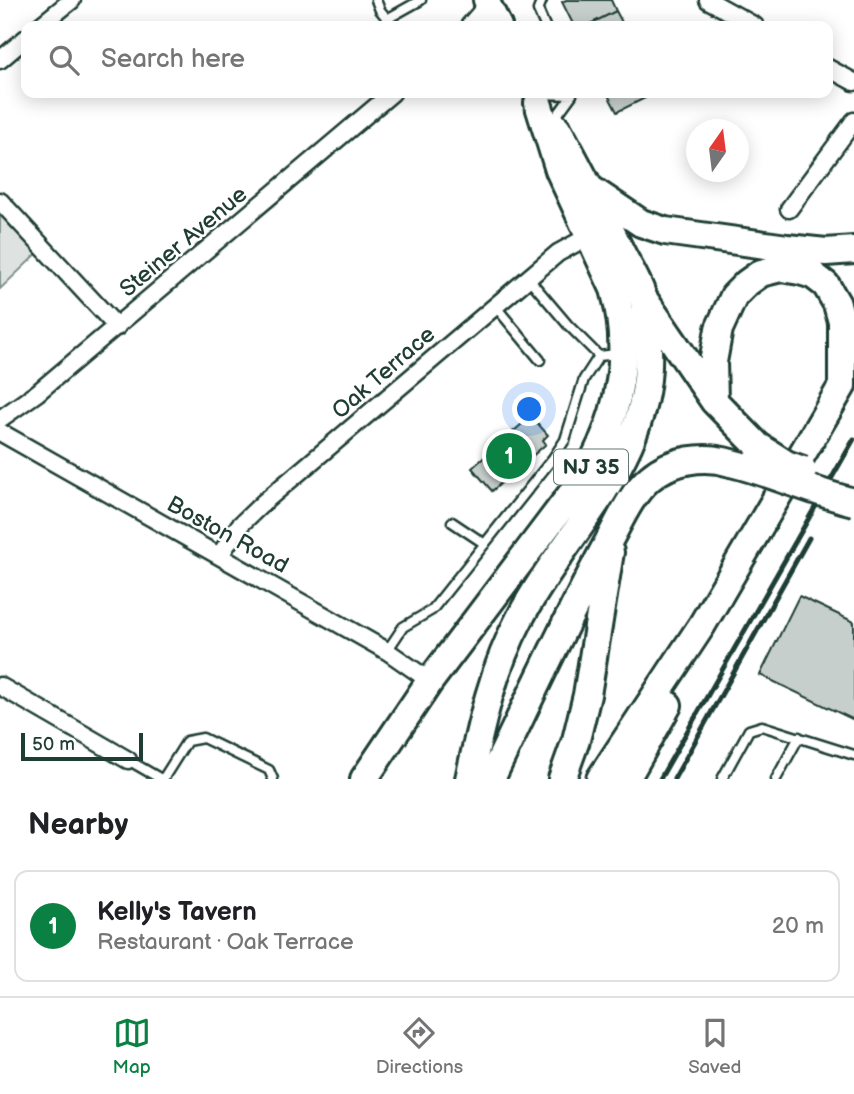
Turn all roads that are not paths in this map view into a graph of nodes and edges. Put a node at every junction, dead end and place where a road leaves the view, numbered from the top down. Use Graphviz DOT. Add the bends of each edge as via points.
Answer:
graph roads {
  1 [pos="72,0"];
  2 [pos="376,0"];
  3 [pos="421,0"];
  4 [pos="542,0"];
  5 [pos="708,0"];
  6 [pos="491,10"];
  7 [pos="46,21"];
  8 [pos="388,21"];
  9 [pos="393,21"];
  10 [pos="476,21"];
  11 [pos="543,21"];
  12 [pos="746,21"];
  13 [pos="21,42"];
  14 [pos="0,60"];
  15 [pos="833,71"];
  16 [pos="854,82"];
  17 [pos="386,98"];
  18 [pos="557,98"];
  19 [pos="557,98"];
  20 [pos="539,103"];
  21 [pos="854,121"];
  22 [pos="591,190"];
  23 [pos="0,201"];
  24 [pos="789,209"];
  25 [pos="589,236"];
  26 [pos="854,250"];
  27 [pos="528,279"];
  28 [pos="643,298"];
  29 [pos="496,307"];
  30 [pos="117,327"];
  31 [pos="611,355"];
  32 [pos="540,360"];
  33 [pos="714,401"];
  34 [pos="0,419"];
  35 [pos="0,432"];
  36 [pos="854,488"];
  37 [pos="854,502"];
  38 [pos="452,522"];
  39 [pos="613,533"];
  40 [pos="485,544"];
  41 [pos="220,555"];
  42 [pos="702,625"];
  43 [pos="387,651"];
  44 [pos="430,681"];
  45 [pos="0,686"];
  46 [pos="799,737"];
  47 [pos="854,755"];
  48 [pos="128,760"];
  49 [pos="368,776"];
  50 [pos="162,779"];
  51 [pos="273,779"];
  52 [pos="469,779"];
  53 [pos="491,779"];
  54 [pos="562,779"];
  55 [pos="600,779"];
  56 [pos="626,779"];
  57 [pos="722,779"];
  58 [pos="776,779"];
  1 -- 7 [label="street"];
  2 -- 8 [label="lane"];
  3 -- 9 [label="lane"];
  4 -- 11 [label="lane" via="538,10"];
  5 -- 12 [label="street"];
  6 -- 10 [label="street"];
  13 -- 14 [label="street"];
  15 -- 16 [label="street"];
  17 -- 30 [label="street, Steiner Avenue"];
  18 -- 20 [label="lane"];
  19 -- 20 [label="lane"];
  20 -- 22 [label="highway, NJ 35"];
  20 -- 25 [label="highway, NJ 35" via="559,170"];
  21 -- 24 [label="street"];
  22 -- 26 [label="highway" via="641,223 665,231 787,248"];
  22 -- 28 [label="highway, NJ 35"];
  23 -- 30 [label="street"];
  25 -- 27 [label="street, Oak Terrace" via="558,253"];
  25 -- 31 [label="highway, NJ 35" via="616,296 622,330"];
  27 -- 29 [label="street, Oak Terrace"];
  27 -- 31 [label="lane" via="568,326"];
  28 -- 33 [label="highway"];
  28 -- 52 [label="highway, NJ 35" via="649,358 642,409 632,439 608,486 520,617 491,690"];
  29 -- 32 [label="lane"];
  29 -- 41 [label="street, Oak Terrace" via="264,502 239,526"];
  30 -- 34 [label="street, Steiner Avenue"];
  31 -- 40 [label="lane" via="584,379 565,440"];
  31 -- 44 [label="highway, NJ 35" via="617,405 590,468"];
  33 -- 36 [label="highway, bridge" via="758,446 786,464"];
  33 -- 42 [label="highway" via="715,345 734,296 747,282 775,269 813,275 832,294 842,322 842,386"];
  35 -- 41 [label="street, Boston Road"];
  37 -- 39 [label="highway, bridge" via="762,471 699,459 664,469 639,488"];
  38 -- 40 [label="lane"];
  39 -- 53 [label="highway"];
  39 -- 54 [label="highway" via="587,695"];
  40 -- 43 [label="lane" via="432,610 403,627"];
  41 -- 43 [label="street, Boston Road"];
  42 -- 55 [label="highway"];
  42 -- 56 [label="highway" via="672,699"];
  43 -- 44 [label="street, Boston Road"];
  44 -- 49 [label="highway, NJ 35"];
  45 -- 48 [label="street"];
  46 -- 47 [label="lane"];
  46 -- 57 [label="lane" via="755,726"];
  46 -- 58 [label="lane"];
  48 -- 50 [label="lane"];
  50 -- 51 [label="lane" via="187,741 204,738 269,770"];
}
